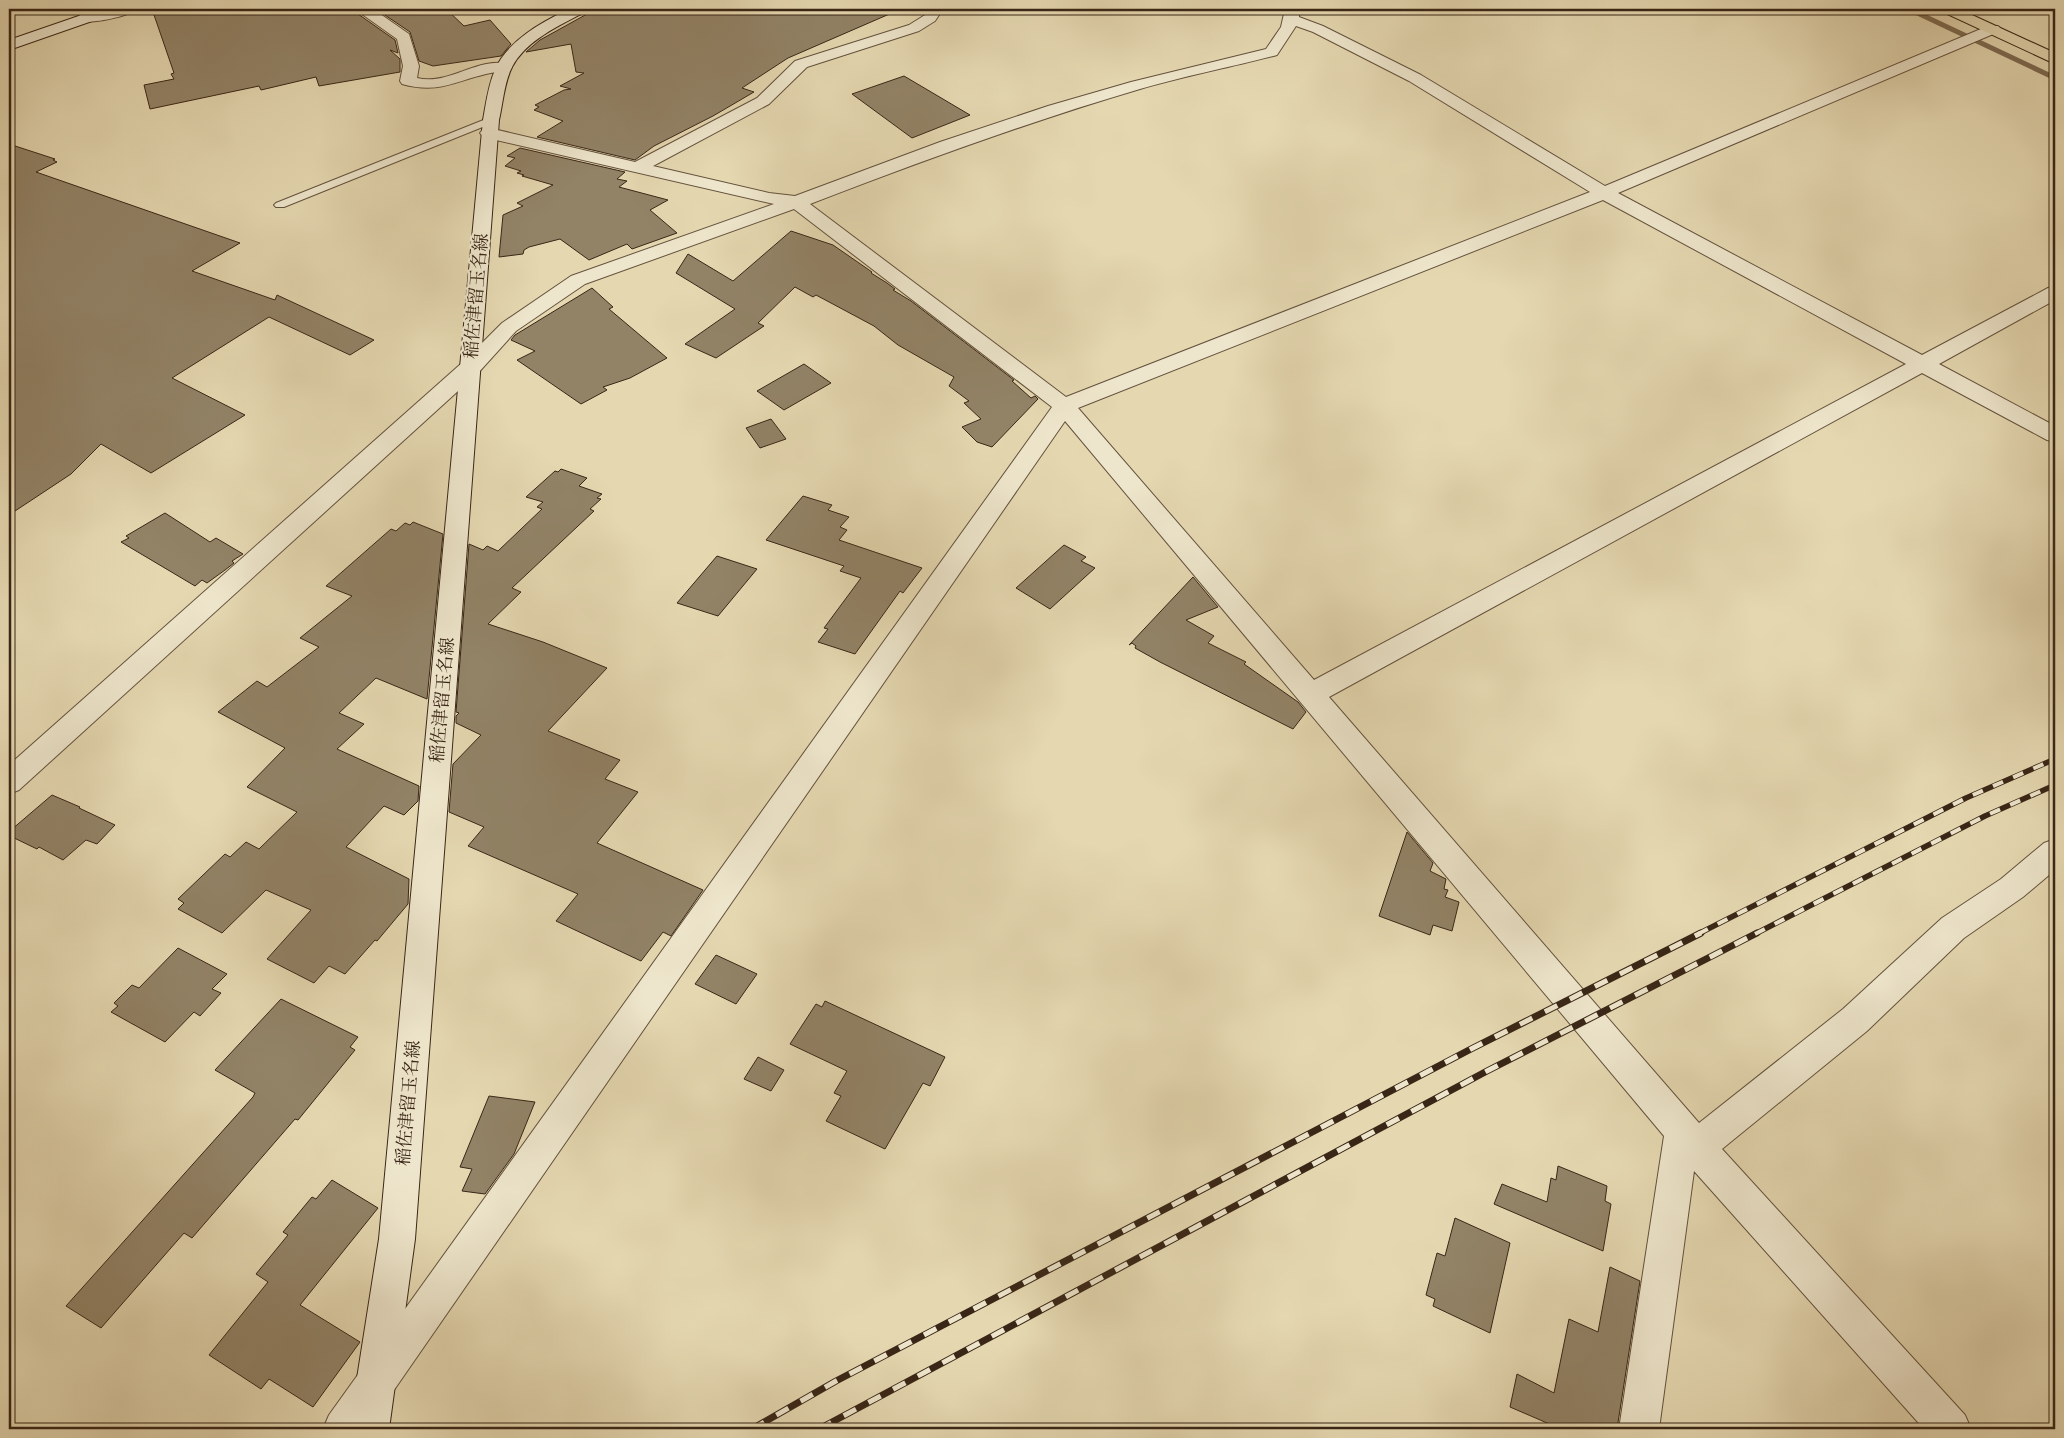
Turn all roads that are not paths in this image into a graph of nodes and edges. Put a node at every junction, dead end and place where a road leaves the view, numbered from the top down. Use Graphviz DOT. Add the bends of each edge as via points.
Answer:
graph roads {
  1 [pos="113,9"];
  2 [pos="128,9"];
  3 [pos="364,9"];
  4 [pos="580,9"];
  5 [pos="936,9"];
  6 [pos="1948,9"];
  7 [pos="1288,11"];
  8 [pos="85,18"];
  9 [pos="1993,29"];
  10 [pos="9,45"];
  11 [pos="2055,58"];
  12 [pos="504,67"];
  13 [pos="490,127"];
  14 [pos="638,167"];
  15 [pos="1604,193"];
  16 [pos="796,202"];
  17 [pos="280,204"];
  18 [pos="2055,292"];
  19 [pos="1922,364"];
  20 [pos="471,367"];
  21 [pos="1064,406"];
  22 [pos="2055,435"];
  23 [pos="1310,695"];
  24 [pos="9,782"];
  25 [pos="2055,852"];
  26 [pos="1690,1139"];
  27 [pos="376,1383"];
  28 [pos="343,1429"];
  29 [pos="369,1429"];
  30 [pos="1639,1429"];
  31 [pos="1951,1429"];
  1 -- 8 [label="street"];
  2 -- 8 [label="street"];
  3 -- 12 [label="street" via="404,37 411,66 408,81 414,84 439,84 494,66"];
  4 -- 12 [label="street, 稲佐津留玉名線" via="557,20 524,44"];
  5 -- 14 [label="street" via="930,18 914,28 802,64 762,101"];
  6 -- 9 [label="main road"];
  7 -- 15 [label="street" via="1415,78"];
  7 -- 16 [label="street" via="1286,35 1271,52 1137,85 1054,110"];
  8 -- 10 [label="street"];
  9 -- 11 [label="main road"];
  9 -- 15 [label="street"];
  12 -- 13 [label="street, 稲佐津留玉名線"];
  13 -- 14 [label="street"];
  13 -- 17 [label="lane"];
  13 -- 20 [label="street, 稲佐津留玉名線"];
  14 -- 16 [label="street"];
  15 -- 19 [label="street"];
  15 -- 21 [label="street"];
  16 -- 20 [label="street" via="578,280 509,327"];
  16 -- 21 [label="street"];
  18 -- 19 [label="street"];
  19 -- 22 [label="street"];
  19 -- 23 [label="street"];
  20 -- 24 [label="street"];
  20 -- 27 [label="street, 稲佐津留玉名線" via="397,1239"];
  21 -- 23 [label="street"];
  21 -- 27 [label="street"];
  23 -- 26 [label="street"];
  25 -- 26 [label="street" via="2012,888 1952,928 1855,1020 1731,1118"];
  26 -- 30 [label="street"];
  26 -- 31 [label="street"];
  27 -- 28 [label="street"];
  27 -- 29 [label="street, 稲佐津留玉名線"];
}
